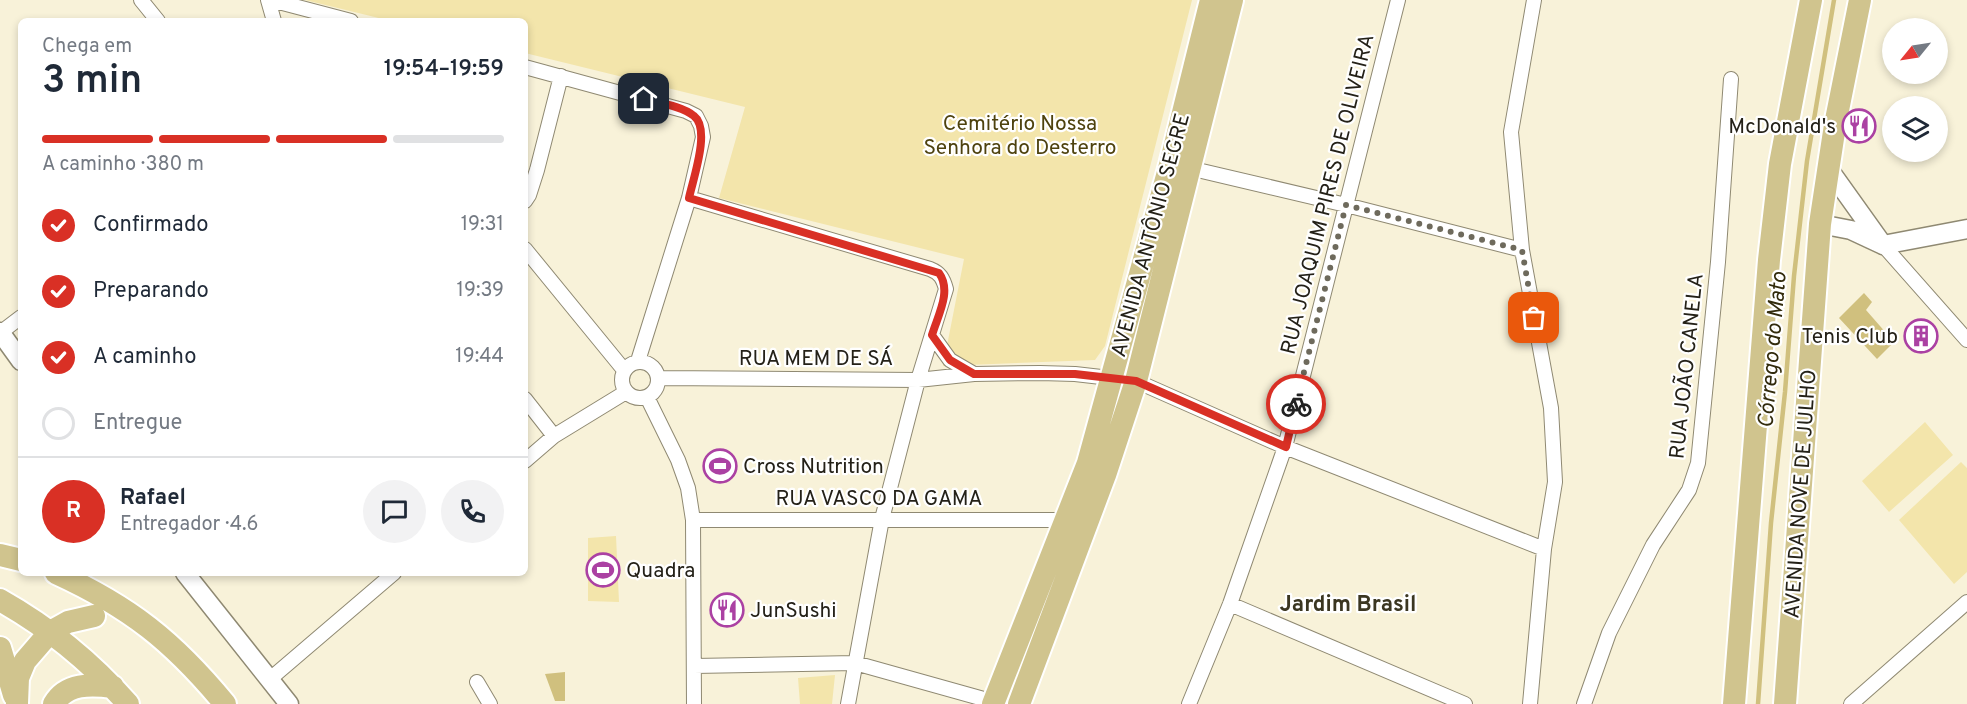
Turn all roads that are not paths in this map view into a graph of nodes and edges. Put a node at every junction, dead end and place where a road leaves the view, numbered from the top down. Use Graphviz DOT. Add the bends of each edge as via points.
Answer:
graph roads {
  1 [pos="141,0"];
  2 [pos="269,0"];
  3 [pos="1211,0"];
  4 [pos="1232,0"];
  5 [pos="1398,0"];
  6 [pos="1534,0"];
  7 [pos="1811,0"];
  8 [pos="1860,0"];
  9 [pos="156,18"];
  10 [pos="273,18"];
  11 [pos="339,18"];
  12 [pos="528,68"];
  13 [pos="561,76"];
  14 [pos="1731,79"];
  15 [pos="531,168"];
  16 [pos="1190,168"];
  17 [pos="1828,168"];
  18 [pos="528,196"];
  19 [pos="689,198"];
  20 [pos="1346,205"];
  21 [pos="1820,224"];
  22 [pos="1967,229"];
  23 [pos="1883,245"];
  24 [pos="1522,250"];
  25 [pos="528,253"];
  26 [pos="18,319"];
  27 [pos="0,332"];
  28 [pos="932,335"];
  29 [pos="1967,340"];
  30 [pos="18,357"];
  31 [pos="638,362"];
  32 [pos="624,370"];
  33 [pos="974,374"];
  34 [pos="1113,377"];
  35 [pos="658,378"];
  36 [pos="918,380"];
  37 [pos="1136,381"];
  38 [pos="626,392"];
  39 [pos="647,397"];
  40 [pos="528,403"];
  41 [pos="554,436"];
  42 [pos="1286,447"];
  43 [pos="528,458"];
  44 [pos="882,519"];
  45 [pos="693,520"];
  46 [pos="1066,520"];
  47 [pos="1544,549"];
  48 [pos="0,555"];
  49 [pos="18,559"];
  50 [pos="63,576"];
  51 [pos="187,576"];
  52 [pos="390,576"];
  53 [pos="0,600"];
  54 [pos="1967,602"];
  55 [pos="1230,604"];
  56 [pos="94,616"];
  57 [pos="50,632"];
  58 [pos="171,644"];
  59 [pos="0,648"];
  60 [pos="78,655"];
  61 [pos="855,663"];
  62 [pos="694,666"];
  63 [pos="270,679"];
  64 [pos="477,682"];
  65 [pos="113,687"];
  66 [pos="996,703"];
  67 [pos="17,704"];
  68 [pos="54,704"];
  69 [pos="128,704"];
  70 [pos="225,704"];
  71 [pos="289,704"];
  72 [pos="490,704"];
  73 [pos="694,704"];
  74 [pos="848,704"];
  75 [pos="1018,704"];
  76 [pos="1189,704"];
  77 [pos="1465,704"];
  78 [pos="1530,704"];
  79 [pos="1584,704"];
  80 [pos="1734,704"];
  81 [pos="1785,704"];
  82 [pos="1851,704"];
  1 -- 9 [label="street"];
  2 -- 10 [label="street"];
  2 -- 11 [label="street"];
  3 -- 34 [label="main road, AVENIDA ANTÔNIO SEGRE"];
  4 -- 16 [label="main road, AVENIDA ANTÔNIO SEGRE"];
  5 -- 20 [label="street, RUA JOAQUIM PIRES DE OLIVEIRA"];
  6 -- 24 [label="street" via="1511,132"];
  7 -- 80 [label="main road" via="1780,164 1769,260"];
  8 -- 17 [label="main road, AVENIDA NOVE DE JULHO"];
  12 -- 13 [label="street"];
  13 -- 15 [label="street"];
  13 -- 19 [label="street" via="696,116 702,137"];
  14 -- 79 [label="street, RUA JOÃO CANELA" via="1698,463 1689,490 1653,545 1609,633"];
  15 -- 18 [label="street"];
  16 -- 20 [label="street"];
  16 -- 37 [label="main road, AVENIDA ANTÔNIO SEGRE"];
  17 -- 21 [label="main road, AVENIDA NOVE DE JULHO"];
  17 -- 23 [label="street"];
  19 -- 28 [label="street" via="939,273 946,289"];
  19 -- 31 [label="street"];
  20 -- 24 [label="street"];
  20 -- 42 [label="street, RUA JOAQUIM PIRES DE OLIVEIRA"];
  21 -- 23 [label="street" via="1851,230"];
  21 -- 81 [label="main road, AVENIDA NOVE DE JULHO"];
  22 -- 23 [label="street"];
  23 -- 29 [label="street"];
  24 -- 47 [label="street" via="1551,408 1556,482"];
  25 -- 32 [label="street"];
  26 -- 27 [label="street"];
  27 -- 30 [label="street"];
  28 -- 33 [label="street" via="950,360"];
  28 -- 36 [label="street"];
  31 -- 32 [label="street"];
  31 -- 35 [label="street" via="649,364"];
  32 -- 38 [label="street" via="621,381"];
  33 -- 34 [label="street, RUA MEM DE SÁ"];
  33 -- 36 [label="street, RUA MEM DE SÁ"];
  34 -- 37 [label="street, RUA MEM DE SÁ"];
  34 -- 46 [label="main road, AVENIDA ANTÔNIO SEGRE" via="1088,463"];
  35 -- 36 [label="street, RUA MEM DE SÁ"];
  35 -- 39 [label="street" via="656,389"];
  36 -- 44 [label="street"];
  37 -- 42 [label="street, RUA MEM DE SÁ"];
  37 -- 75 [label="main road, AVENIDA ANTÔNIO SEGRE" via="1106,475"];
  38 -- 39 [label="street" via="635,398"];
  38 -- 41 [label="street"];
  39 -- 45 [label="street" via="678,460"];
  40 -- 41 [label="street"];
  41 -- 43 [label="street"];
  42 -- 47 [label="street, RUA MEM DE SÁ"];
  42 -- 55 [label="street, RUA JOAQUIM PIRES DE OLIVEIRA"];
  44 -- 45 [label="street, RUA VASCO DA GAMA"];
  44 -- 46 [label="street, RUA VASCO DA GAMA"];
  44 -- 61 [label="street"];
  45 -- 62 [label="street"];
  46 -- 66 [label="main road, AVENIDA ANTÔNIO SEGRE"];
  47 -- 78 [label="street"];
  48 -- 49 [label="main road"];
  50 -- 58 [label="main road" via="123,608"];
  51 -- 63 [label="street"];
  52 -- 63 [label="street"];
  53 -- 57 [label="main road"];
  54 -- 82 [label="street"];
  55 -- 76 [label="street, RUA JOAQUIM PIRES DE OLIVEIRA"];
  55 -- 77 [label="street"];
  56 -- 57 [label="main road" via="68,622"];
  56 -- 58 [label="main road" via="116,617"];
  56 -- 60 [label="main road" via="86,626"];
  57 -- 60 [label="main road"];
  57 -- 67 [label="main road" via="25,661 18,678"];
  58 -- 70 [label="main road"];
  59 -- 67 [label="main road"];
  60 -- 65 [label="main road"];
  61 -- 62 [label="street"];
  61 -- 66 [label="street"];
  61 -- 74 [label="street"];
  62 -- 73 [label="street"];
  63 -- 71 [label="street"];
  64 -- 72 [label="street"];
  65 -- 68 [label="main road" via="70,689 58,696"];
  65 -- 69 [label="main road"];
}
